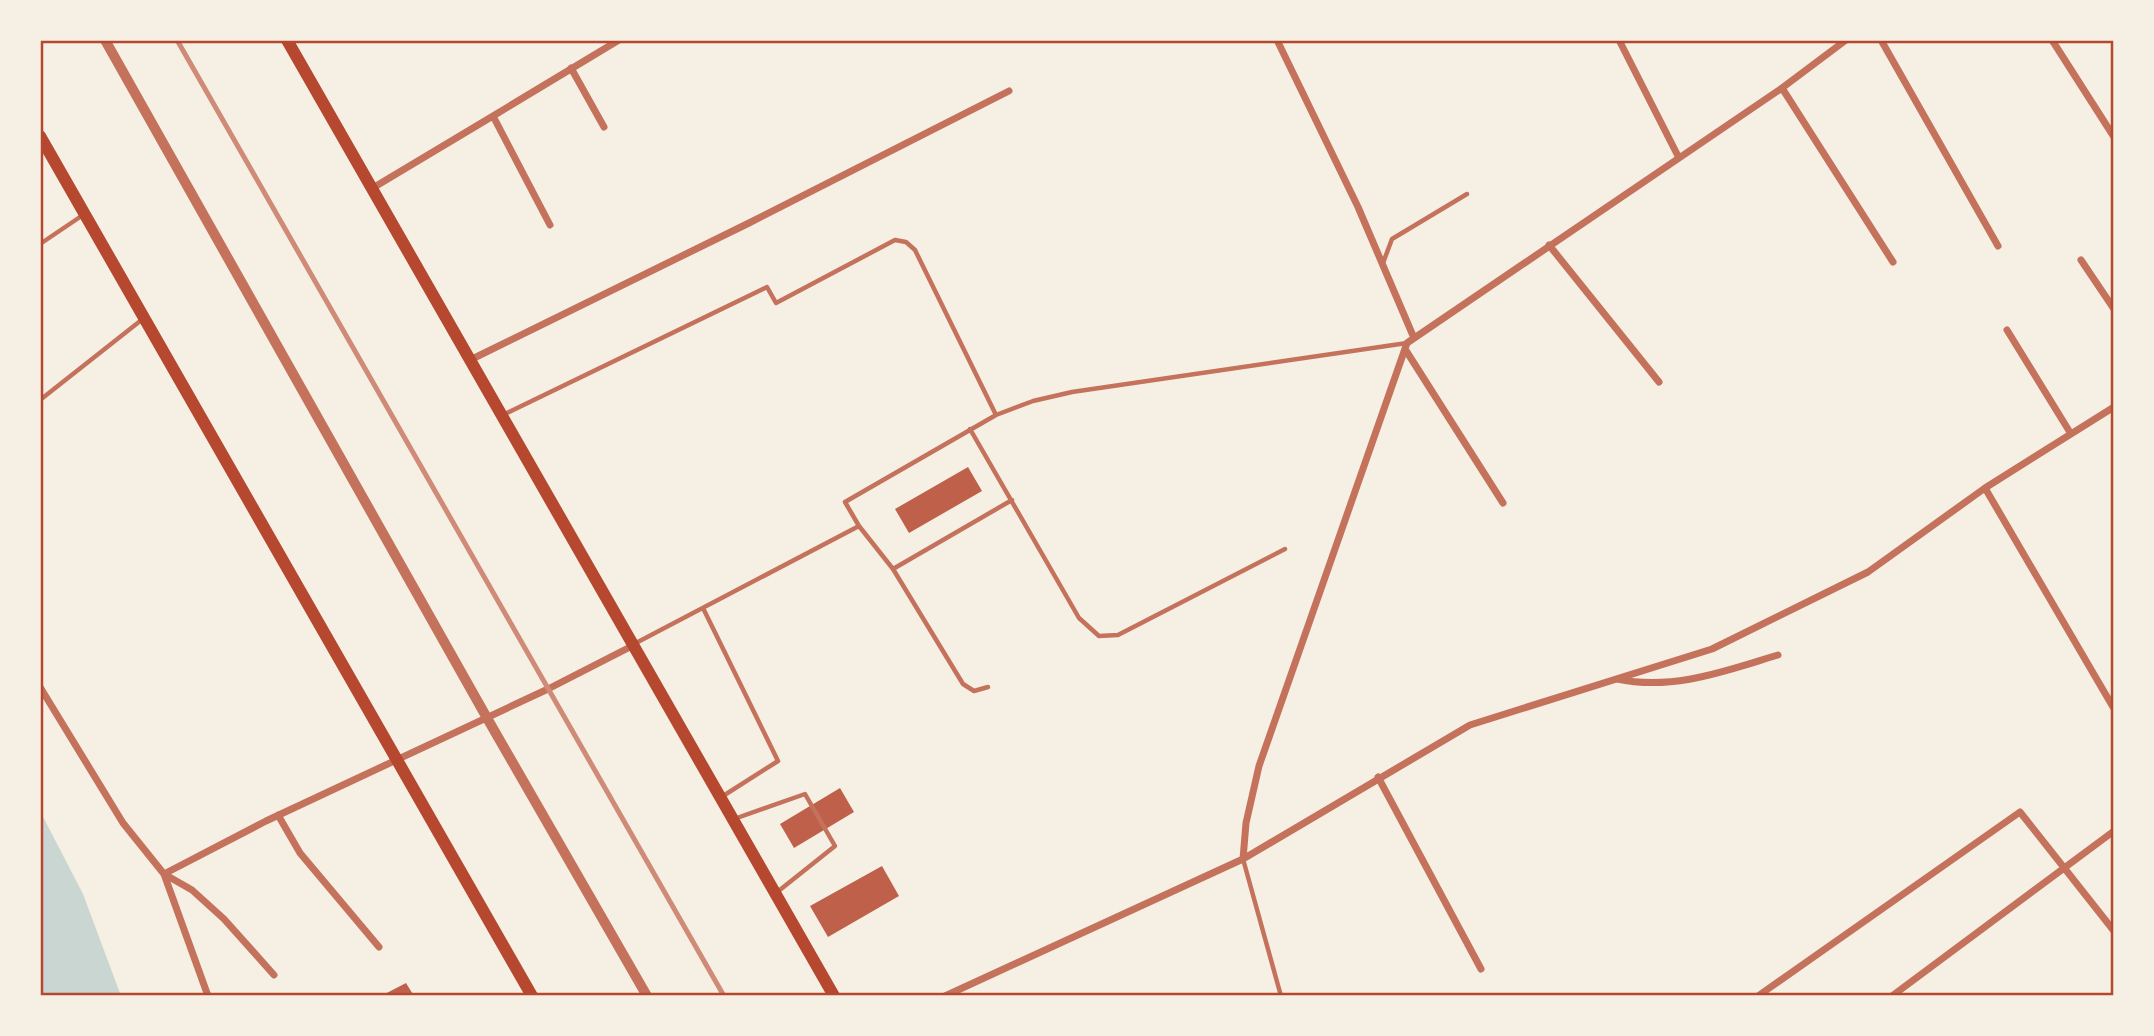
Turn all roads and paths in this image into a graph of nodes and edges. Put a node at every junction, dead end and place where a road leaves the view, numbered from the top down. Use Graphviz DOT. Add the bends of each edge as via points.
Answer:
graph roads {
  1 [pos="105,40"];
  2 [pos="287,40"];
  3 [pos="619,40"];
  4 [pos="1277,40"];
  5 [pos="1619,40"];
  6 [pos="1846,40"];
  7 [pos="1881,40"];
  8 [pos="2052,40"];
  9 [pos="571,68"];
  10 [pos="1782,88"];
  11 [pos="1009,91"];
  12 [pos="493,116"];
  13 [pos="604,127"];
  14 [pos="40,136"];
  15 [pos="2114,137"];
  16 [pos="1679,158"];
  17 [pos="371,189"];
  18 [pos="1466,194"];
  19 [pos="85,214"];
  20 [pos="551,225"];
  21 [pos="40,244"];
  22 [pos="1549,245"];
  23 [pos="1998,246"];
  24 [pos="2081,260"];
  25 [pos="1893,262"];
  26 [pos="1383,264"];
  27 [pos="2114,309"];
  28 [pos="145,318"];
  29 [pos="2007,330"];
  30 [pos="1409,343"];
  31 [pos="469,361"];
  32 [pos="1659,382"];
  33 [pos="40,400"];
  34 [pos="2114,407"];
  35 [pos="501,415"];
  36 [pos="996,415"];
  37 [pos="970,429"];
  38 [pos="2071,434"];
  39 [pos="1985,488"];
  40 [pos="1012,500"];
  41 [pos="1503,503"];
  42 [pos="859,526"];
  43 [pos="1286,549"];
  44 [pos="894,569"];
  45 [pos="702,608"];
  46 [pos="634,645"];
  47 [pos="1778,655"];
  48 [pos="1617,679"];
  49 [pos="40,687"];
  50 [pos="988,687"];
  51 [pos="2113,707"];
  52 [pos="487,718"];
  53 [pos="396,758"];
  54 [pos="1378,778"];
  55 [pos="720,798"];
  56 [pos="278,815"];
  57 [pos="733,819"];
  58 [pos="2114,831"];
  59 [pos="1243,859"];
  60 [pos="2064,868"];
  61 [pos="164,874"];
  62 [pos="775,893"];
  63 [pos="2114,931"];
  64 [pos="379,947"];
  65 [pos="1480,969"];
  66 [pos="274,975"];
  67 [pos="208,996"];
  68 [pos="532,996"];
  69 [pos="648,996"];
  70 [pos="834,996"];
  71 [pos="945,996"];
  72 [pos="1281,996"];
  73 [pos="1758,996"];
  74 [pos="1892,996"];
  1 -- 52 [label="street"];
  2 -- 17 [label="main road"];
  3 -- 9 [label="street"];
  4 -- 26 [label="street"];
  5 -- 16 [label="street"];
  6 -- 10 [label="street"];
  7 -- 23 [label="street"];
  8 -- 15 [label="street"];
  9 -- 12 [label="street"];
  9 -- 13 [label="street"];
  10 -- 16 [label="street"];
  10 -- 25 [label="street"];
  11 -- 31 [label="street"];
  12 -- 17 [label="street"];
  12 -- 20 [label="street"];
  14 -- 19 [label="main road"];
  16 -- 22 [label="street"];
  17 -- 31 [label="main road"];
  18 -- 26 [label="lane" via="1392,239"];
  19 -- 21 [label="lane"];
  19 -- 28 [label="main road"];
  22 -- 30 [label="street"];
  22 -- 32 [label="street"];
  24 -- 27 [label="street"];
  26 -- 30 [label="street"];
  28 -- 33 [label="lane"];
  28 -- 53 [label="main road"];
  29 -- 38 [label="street"];
  30 -- 36 [label="lane" via="1072,392"];
  30 -- 41 [label="street"];
  30 -- 59 [label="street" via="1259,766"];
  31 -- 35 [label="main road"];
  34 -- 38 [label="street"];
  35 -- 36 [label="lane" via="768,287 776,303 895,240 915,250"];
  35 -- 46 [label="main road"];
  36 -- 37 [label="lane"];
  37 -- 40 [label="lane"];
  37 -- 42 [label="lane" via="845,502"];
  38 -- 39 [label="street"];
  39 -- 48 [label="street" via="1868,572 1712,649"];
  39 -- 51 [label="street"];
  40 -- 43 [label="lane" via="1079,618 1099,636 1118,635"];
  40 -- 44 [label="lane"];
  42 -- 44 [label="lane"];
  42 -- 45 [label="lane"];
  44 -- 50 [label="lane" via="963,684 974,691"];
  45 -- 46 [label="lane"];
  45 -- 55 [label="lane" via="778,761"];
  46 -- 52 [label="street"];
  46 -- 55 [label="main road"];
  47 -- 48 [label="street" via="1662,684"];
  48 -- 54 [label="street" via="1470,725"];
  49 -- 61 [label="street" via="123,823"];
  52 -- 53 [label="street"];
  52 -- 69 [label="street"];
  53 -- 56 [label="street"];
  53 -- 68 [label="main road"];
  54 -- 59 [label="street"];
  54 -- 65 [label="street"];
  55 -- 57 [label="main road"];
  56 -- 61 [label="street"];
  56 -- 64 [label="street" via="300,853"];
  57 -- 62 [label="main road"];
  57 -- 62 [label="lane" via="805,794 835,846"];
  58 -- 60 [label="street"];
  59 -- 71 [label="street"];
  59 -- 72 [label="lane"];
  60 -- 63 [label="street"];
  60 -- 73 [label="street" via="2020,812"];
  60 -- 74 [label="street"];
  61 -- 66 [label="street" via="192,890 224,919"];
  61 -- 67 [label="street"];
  62 -- 70 [label="main road"];
}
